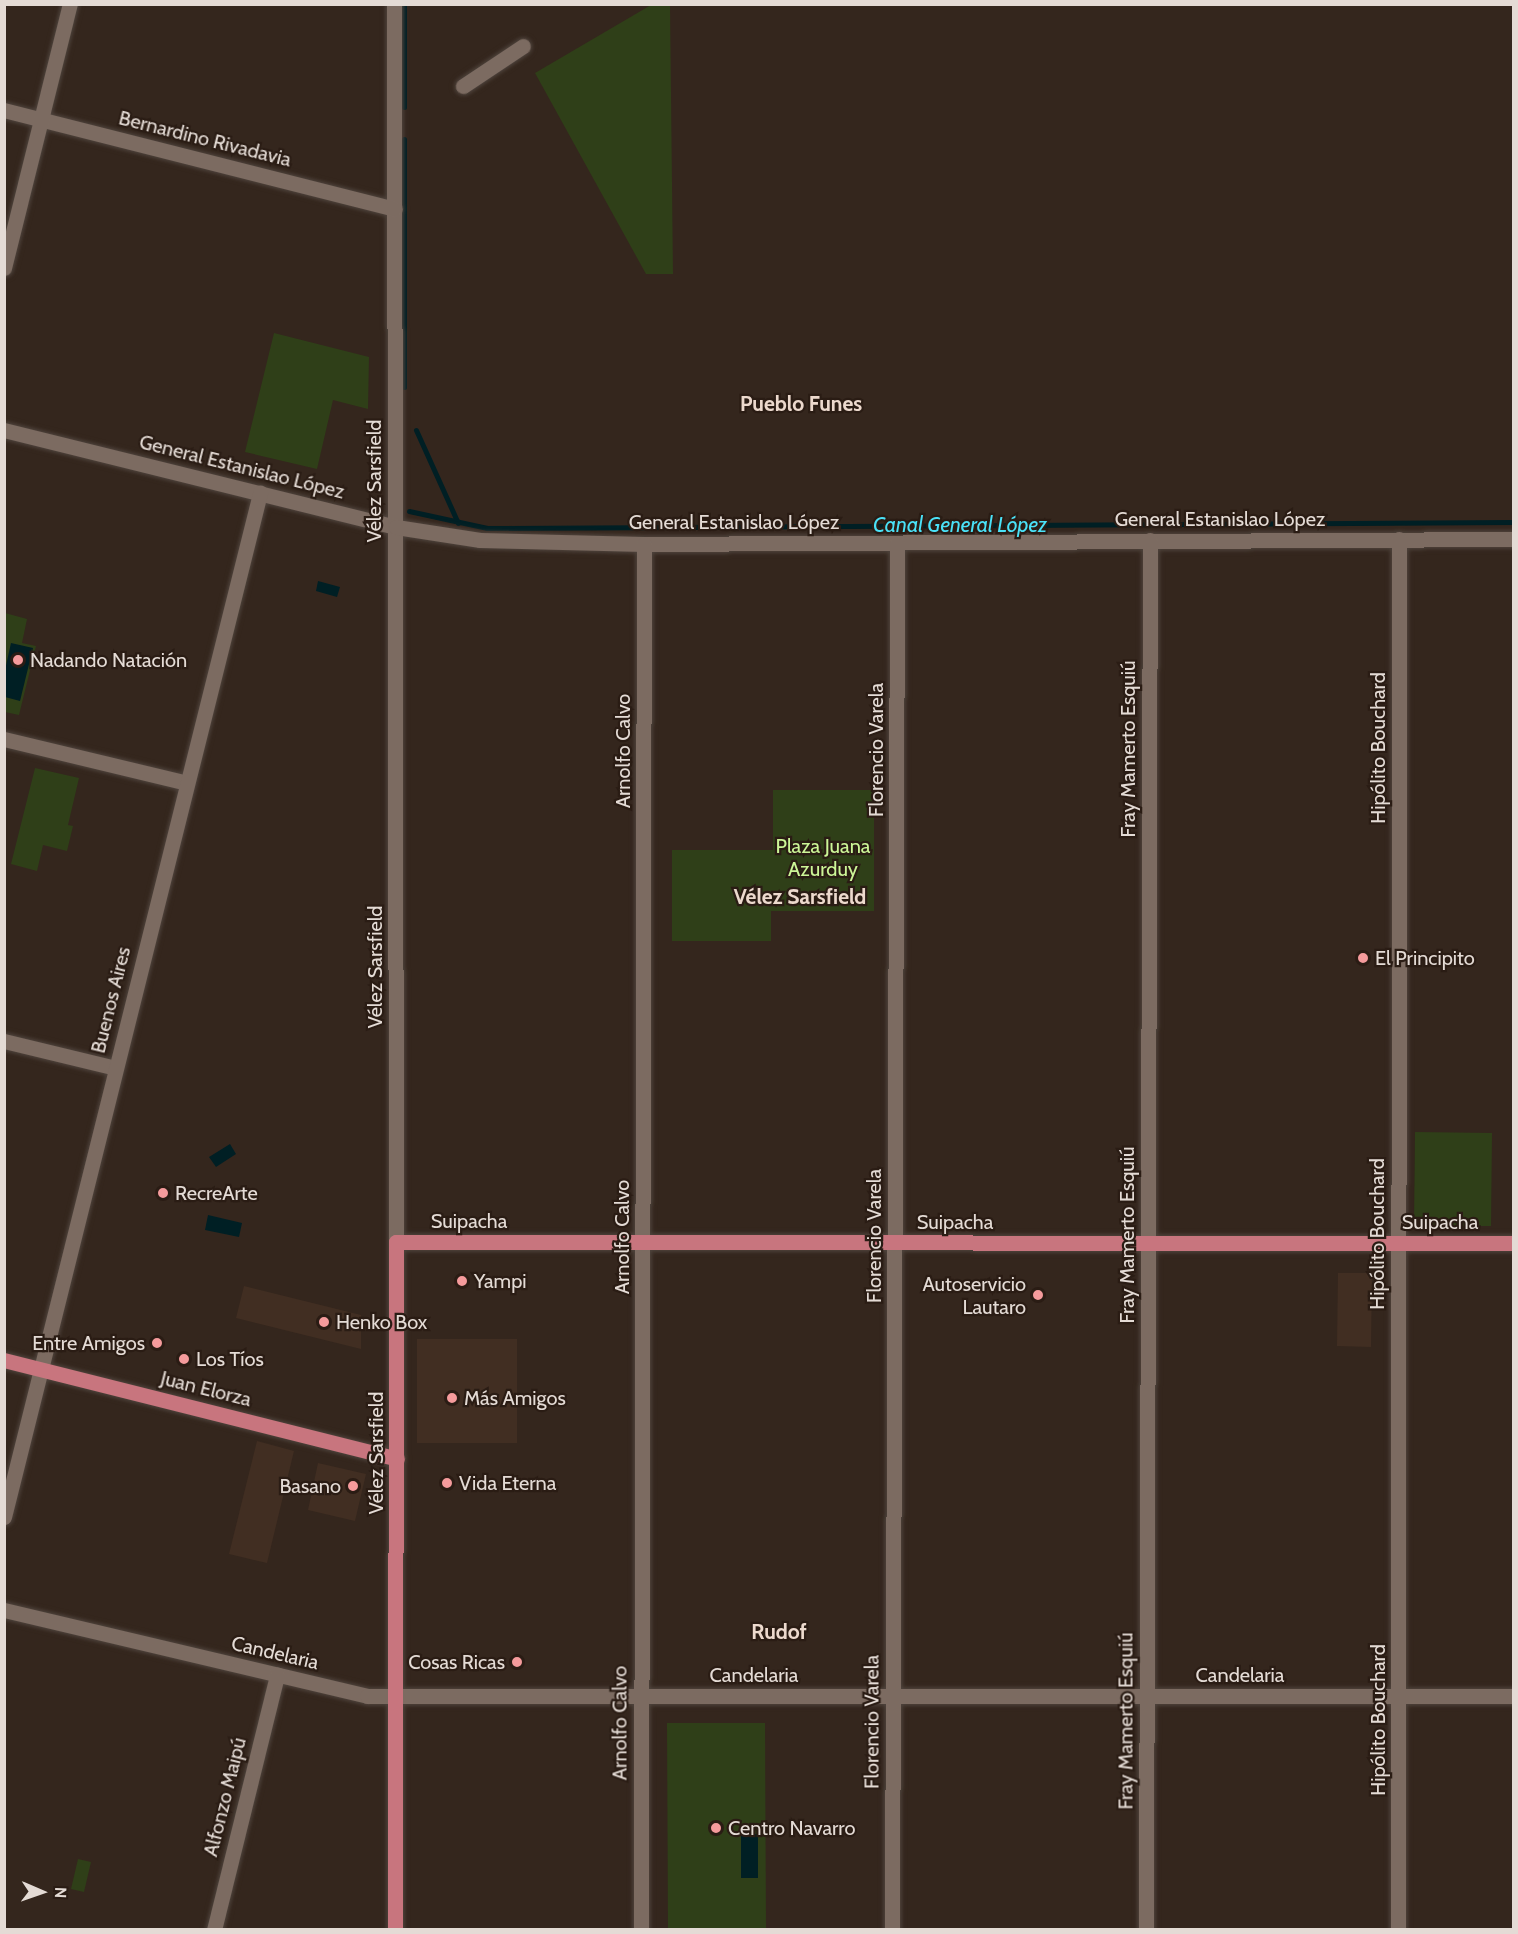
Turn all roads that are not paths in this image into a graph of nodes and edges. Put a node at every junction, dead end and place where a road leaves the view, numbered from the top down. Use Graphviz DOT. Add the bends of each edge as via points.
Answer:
graph roads {
  1 [pos="70,4"];
  2 [pos="394,4"];
  3 [pos="523,46"];
  4 [pos="463,87"];
  5 [pos="4,110"];
  6 [pos="42,119"];
  7 [pos="395,209"];
  8 [pos="4,268"];
  9 [pos="4,430"];
  10 [pos="260,493"];
  11 [pos="396,527"];
  12 [pos="1400,539"];
  13 [pos="1514,539"];
  14 [pos="1150,540"];
  15 [pos="897,543"];
  16 [pos="645,544"];
  17 [pos="4,739"];
  18 [pos="187,783"];
  19 [pos="4,1041"];
  20 [pos="116,1068"];
  21 [pos="396,1242"];
  22 [pos="643,1242"];
  23 [pos="895,1242"];
  24 [pos="1148,1243"];
  25 [pos="1398,1243"];
  26 [pos="1514,1243"];
  27 [pos="4,1360"];
  28 [pos="41,1369"];
  29 [pos="397,1459"];
  30 [pos="4,1516"];
  31 [pos="4,1610"];
  32 [pos="277,1675"];
  33 [pos="396,1696"];
  34 [pos="641,1696"];
  35 [pos="893,1696"];
  36 [pos="1147,1696"];
  37 [pos="1400,1696"];
  38 [pos="1514,1696"];
  39 [pos="214,1929"];
  40 [pos="395,1929"];
  41 [pos="640,1929"];
  42 [pos="892,1929"];
  43 [pos="1146,1929"];
  44 [pos="1398,1929"];
  1 -- 6 [label="street"];
  2 -- 7 [label="street, Vélez Sarsfield"];
  3 -- 4 [label="street"];
  5 -- 6 [label="street, Bernardino Rivadavia"];
  6 -- 7 [label="street, Bernardino Rivadavia"];
  6 -- 8 [label="street"];
  7 -- 11 [label="street, Vélez Sarsfield"];
  9 -- 10 [label="street, General Estanislao López"];
  10 -- 11 [label="street, General Estanislao López"];
  10 -- 18 [label="street, Buenos Aires"];
  11 -- 16 [label="street, General Estanislao López" via="480,540"];
  11 -- 21 [label="street, Vélez Sarsfield"];
  12 -- 13 [label="street, General Estanislao López"];
  12 -- 14 [label="street, General Estanislao López"];
  12 -- 25 [label="street, Hipólito Bouchard"];
  14 -- 15 [label="street, General Estanislao López"];
  14 -- 24 [label="street, Fray Mamerto Esquiú"];
  15 -- 16 [label="street, General Estanislao López"];
  15 -- 23 [label="street, Florencio Varela"];
  16 -- 22 [label="street, Arnolfo Calvo"];
  17 -- 18 [label="street"];
  18 -- 20 [label="street, Buenos Aires"];
  19 -- 20 [label="street"];
  20 -- 28 [label="street, Buenos Aires"];
  21 -- 22 [label="main road, Suipacha"];
  21 -- 29 [label="main road, Vélez Sarsfield"];
  22 -- 23 [label="main road, Suipacha"];
  22 -- 34 [label="street, Arnolfo Calvo"];
  23 -- 24 [label="main road, Suipacha"];
  23 -- 35 [label="street, Florencio Varela"];
  24 -- 25 [label="main road, Suipacha"];
  24 -- 36 [label="street, Fray Mamerto Esquiú"];
  25 -- 26 [label="main road, Suipacha"];
  25 -- 37 [label="street, Hipólito Bouchard"];
  27 -- 28 [label="main road, Juan Elorza"];
  28 -- 29 [label="main road, Juan Elorza"];
  28 -- 30 [label="street, Buenos Aires"];
  29 -- 33 [label="main road, Vélez Sarsfield"];
  31 -- 32 [label="street, Candelaria"];
  32 -- 33 [label="street, Candelaria" via="367,1696"];
  32 -- 39 [label="street, Alfonzo Maipú"];
  33 -- 34 [label="street, Candelaria"];
  33 -- 40 [label="main road, Vélez Sarsfield"];
  34 -- 35 [label="street, Candelaria"];
  34 -- 41 [label="street, Arnolfo Calvo"];
  35 -- 36 [label="street, Candelaria"];
  35 -- 42 [label="street, Florencio Varela"];
  36 -- 37 [label="street, Candelaria"];
  36 -- 43 [label="street, Fray Mamerto Esquiú"];
  37 -- 38 [label="street, Candelaria"];
  37 -- 44 [label="street, Hipólito Bouchard"];
}
